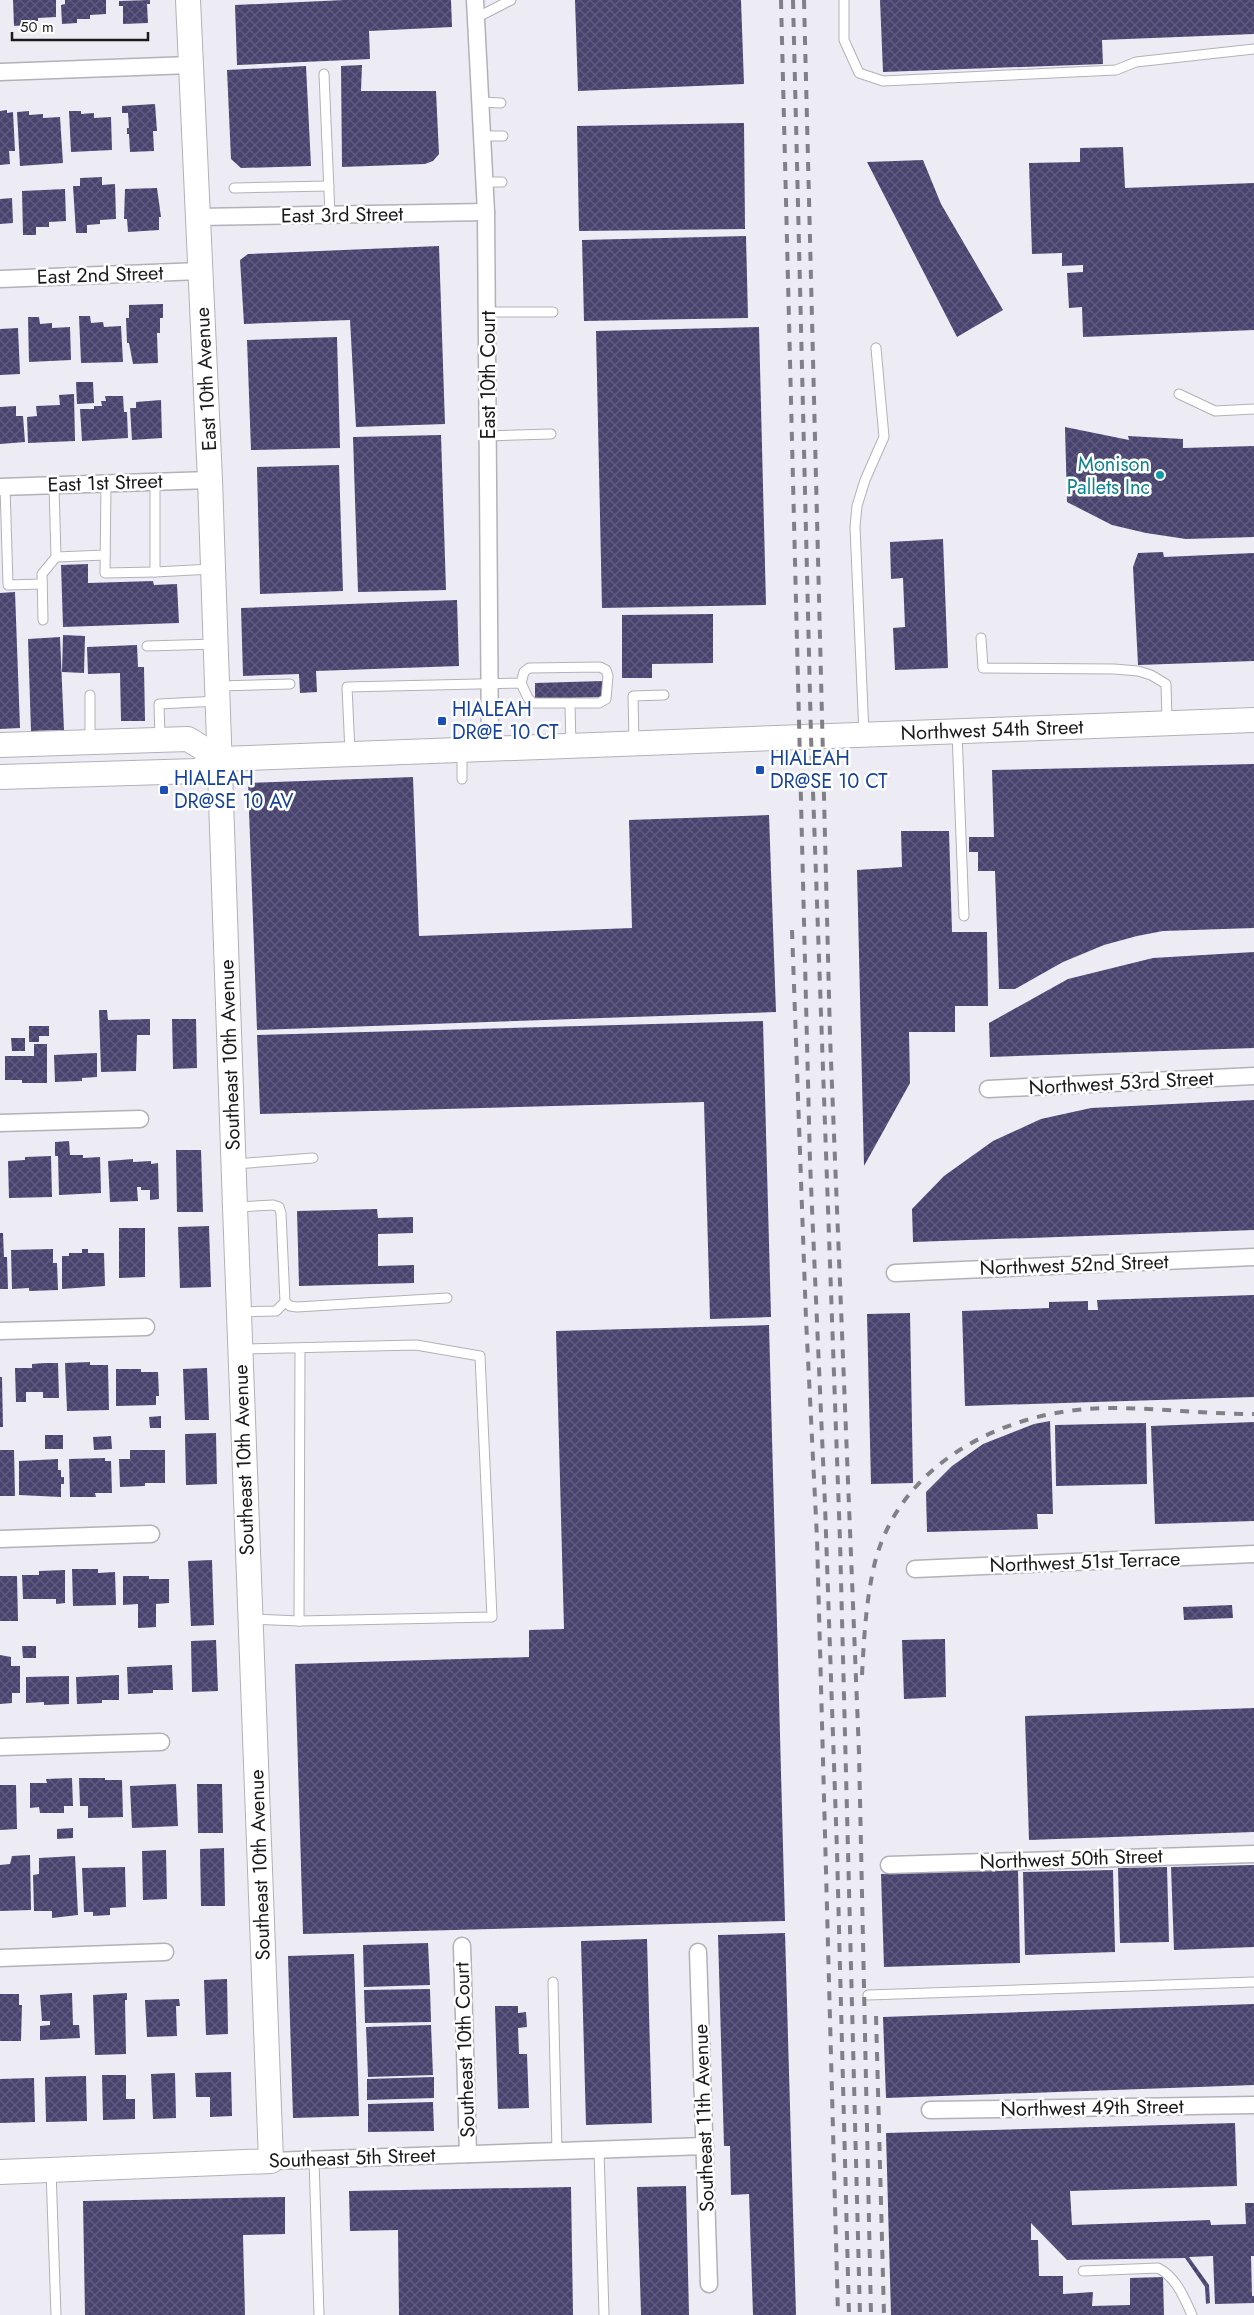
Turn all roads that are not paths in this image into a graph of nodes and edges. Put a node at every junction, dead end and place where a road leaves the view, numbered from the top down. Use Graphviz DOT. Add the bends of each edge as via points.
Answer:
graph roads {
  1 [pos="188,0"];
  2 [pos="475,0"];
  3 [pos="511,0"];
  4 [pos="844,0"];
  5 [pos="476,18"];
  6 [pos="1254,49"];
  7 [pos="191,65"];
  8 [pos="0,72"];
  9 [pos="324,74"];
  10 [pos="481,102"];
  11 [pos="501,103"];
  12 [pos="482,136"];
  13 [pos="503,136"];
  14 [pos="484,182"];
  15 [pos="502,182"];
  16 [pos="329,186"];
  17 [pos="234,188"];
  18 [pos="486,212"];
  19 [pos="330,215"];
  20 [pos="198,217"];
  21 [pos="200,271"];
  22 [pos="0,279"];
  23 [pos="487,312"];
  24 [pos="553,312"];
  25 [pos="876,348"];
  26 [pos="1179,394"];
  27 [pos="1254,409"];
  28 [pos="551,434"];
  29 [pos="488,436"];
  30 [pos="210,480"];
  31 [pos="155,482"];
  32 [pos="106,483"];
  33 [pos="2,486"];
  34 [pos="54,486"];
  35 [pos="105,555"];
  36 [pos="56,557"];
  37 [pos="214,568"];
  38 [pos="155,572"];
  39 [pos="42,584"];
  40 [pos="43,620"];
  41 [pos="981,638"];
  42 [pos="216,644"];
  43 [pos="147,646"];
  44 [pos="521,683"];
  45 [pos="290,684"];
  46 [pos="490,684"];
  47 [pos="218,694"];
  48 [pos="90,695"];
  49 [pos="664,695"];
  50 [pos="570,704"];
  51 [pos="1254,720"];
  52 [pos="1167,724"];
  53 [pos="957,731"];
  54 [pos="864,735"];
  55 [pos="160,739"];
  56 [pos="90,741"];
  57 [pos="634,742"];
  58 [pos="0,745"];
  59 [pos="572,747"];
  60 [pos="490,750"];
  61 [pos="462,751"];
  62 [pos="350,755"];
  63 [pos="220,759"];
  64 [pos="0,777"];
  65 [pos="462,779"];
  66 [pos="964,916"];
  67 [pos="1254,1076"];
  68 [pos="988,1089"];
  69 [pos="140,1119"];
  70 [pos="0,1123"];
  71 [pos="312,1158"];
  72 [pos="234,1164"];
  73 [pos="235,1207"];
  74 [pos="1254,1257"];
  75 [pos="895,1272"];
  76 [pos="447,1298"];
  77 [pos="285,1302"];
  78 [pos="239,1312"];
  79 [pos="146,1327"];
  80 [pos="0,1331"];
  81 [pos="300,1348"];
  82 [pos="240,1349"];
  83 [pos="151,1534"];
  84 [pos="0,1539"];
  85 [pos="1254,1554"];
  86 [pos="915,1569"];
  87 [pos="250,1619"];
  88 [pos="299,1621"];
  89 [pos="161,1742"];
  90 [pos="0,1747"];
  91 [pos="1254,1854"];
  92 [pos="889,1865"];
  93 [pos="462,1946"];
  94 [pos="165,1952"];
  95 [pos="698,1952"];
  96 [pos="0,1958"];
  97 [pos="553,1982"];
  98 [pos="1254,1982"];
  99 [pos="868,1995"];
  100 [pos="1254,2106"];
  101 [pos="930,2110"];
  102 [pos="705,2146"];
  103 [pos="599,2150"];
  104 [pos="557,2151"];
  105 [pos="468,2154"];
  106 [pos="314,2160"];
  107 [pos="271,2161"];
  108 [pos="51,2170"];
  109 [pos="0,2172"];
  110 [pos="1083,2271"];
  111 [pos="709,2284"];
  112 [pos="56,2315"];
  113 [pos="320,2315"];
  114 [pos="604,2315"];
  115 [pos="1192,2315"];
  1 -- 7 [label="street, East 10th Avenue"];
  2 -- 5 [label="street, East 10th Court"];
  3 -- 5 [label="lane"];
  4 -- 6 [label="lane" via="844,40 859,73 883,81 1116,70 1136,62"];
  5 -- 10 [label="street, East 10th Court"];
  7 -- 8 [label="street"];
  7 -- 20 [label="street, East 10th Avenue"];
  9 -- 16 [label="lane"];
  10 -- 11 [label="lane"];
  10 -- 12 [label="street, East 10th Court"];
  12 -- 13 [label="lane"];
  12 -- 14 [label="street, East 10th Court"];
  14 -- 15 [label="lane"];
  14 -- 18 [label="street, East 10th Court"];
  16 -- 17 [label="lane"];
  16 -- 19 [label="lane"];
  18 -- 19 [label="street, East 3rd Street"];
  18 -- 23 [label="street, East 10th Court"];
  19 -- 20 [label="street, East 3rd Street"];
  20 -- 21 [label="street, East 10th Avenue"];
  21 -- 22 [label="street, East 2nd Street"];
  21 -- 30 [label="street, East 10th Avenue"];
  23 -- 24 [label="lane"];
  23 -- 29 [label="street, East 10th Court"];
  25 -- 54 [label="lane" via="884,437 865,480 855,527"];
  26 -- 27 [label="lane" via="1215,411"];
  28 -- 29 [label="lane"];
  29 -- 46 [label="street, East 10th Court"];
  30 -- 31 [label="street, East 1st Street"];
  30 -- 37 [label="street, East 10th Avenue"];
  31 -- 32 [label="street, East 1st Street"];
  31 -- 38 [label="lane"];
  32 -- 34 [label="street, East 1st Street"];
  32 -- 35 [label="lane"];
  33 -- 34 [label="street, East 1st Street"];
  33 -- 39 [label="lane" via="8,585"];
  34 -- 36 [label="lane"];
  35 -- 36 [label="lane"];
  35 -- 38 [label="lane" via="105,573"];
  36 -- 39 [label="lane" via="42,574"];
  37 -- 38 [label="lane"];
  37 -- 42 [label="street, East 10th Avenue"];
  39 -- 40 [label="lane"];
  41 -- 52 [label="lane" via="983,668 1114,669 1151,675 1166,684"];
  42 -- 43 [label="lane"];
  42 -- 47 [label="street, East 10th Avenue"];
  44 -- 46 [label="lane"];
  44 -- 50 [label="lane" via="533,703"];
  44 -- 50 [label="lane" via="524,672 529,668 600,667 606,670 606,699 599,703"];
  45 -- 47 [label="lane"];
  46 -- 60 [label="street, East 10th Court"];
  46 -- 62 [label="lane" via="347,687"];
  47 -- 55 [label="lane" via="159,704"];
  47 -- 63 [label="street, East 10th Avenue"];
  48 -- 56 [label="lane"];
  49 -- 57 [label="lane" via="633,696"];
  50 -- 59 [label="lane"];
  51 -- 52 [label="street, Northwest 54th Street"];
  52 -- 53 [label="street, Northwest 54th Street"];
  53 -- 54 [label="street, Northwest 54th Street"];
  53 -- 66 [label="lane"];
  54 -- 57 [label="street, Northwest 54th Street"];
  55 -- 56 [label="street"];
  55 -- 63 [label="street" via="188,739"];
  56 -- 58 [label="street"];
  57 -- 59 [label="street, Northwest 54th Street"];
  59 -- 60 [label="street, Northwest 54th Street"];
  60 -- 61 [label="street, Northwest 54th Street"];
  61 -- 62 [label="street, Northwest 54th Street"];
  61 -- 65 [label="lane"];
  62 -- 63 [label="street, Northwest 54th Street"];
  63 -- 64 [label="street, Northwest 54th Street" via="197,771"];
  63 -- 72 [label="street, Southeast 10th Avenue"];
  67 -- 68 [label="street, Northwest 53rd Street"];
  69 -- 70 [label="street"];
  71 -- 72 [label="lane"];
  72 -- 73 [label="street, Southeast 10th Avenue"];
  73 -- 77 [label="lane" via="279,1207"];
  73 -- 78 [label="street, Southeast 10th Avenue"];
  74 -- 75 [label="street, Northwest 52nd Street"];
  76 -- 77 [label="lane" via="297,1307"];
  77 -- 78 [label="lane" via="276,1310"];
  78 -- 82 [label="street, Southeast 10th Avenue"];
  79 -- 80 [label="street"];
  81 -- 82 [label="lane"];
  81 -- 88 [label="lane"];
  81 -- 88 [label="lane" via="416,1345 480,1356 492,1617"];
  82 -- 87 [label="street, Southeast 10th Avenue"];
  83 -- 84 [label="street"];
  85 -- 86 [label="street, Northwest 51st Terrace"];
  87 -- 88 [label="lane"];
  87 -- 107 [label="street, Southeast 10th Avenue"];
  89 -- 90 [label="street"];
  91 -- 92 [label="street, Northwest 50th Street"];
  93 -- 105 [label="street, Southeast 10th Court"];
  94 -- 96 [label="street"];
  95 -- 102 [label="street, Southeast 11th Avenue"];
  97 -- 104 [label="lane"];
  98 -- 99 [label="lane"];
  100 -- 101 [label="street, Northwest 49th Street"];
  102 -- 103 [label="street, Southeast 5th Street"];
  102 -- 111 [label="street, Southeast 11th Avenue"];
  103 -- 104 [label="street, Southeast 5th Street"];
  103 -- 114 [label="lane"];
  104 -- 105 [label="street, Southeast 5th Street"];
  105 -- 106 [label="street, Southeast 5th Street"];
  106 -- 107 [label="street, Southeast 5th Street"];
  106 -- 113 [label="lane"];
  107 -- 108 [label="street, Southeast 5th Street"];
  108 -- 109 [label="street, Southeast 5th Street"];
  108 -- 112 [label="lane"];
  110 -- 115 [label="lane" via="1158,2268 1168,2273 1176,2284"];
}
